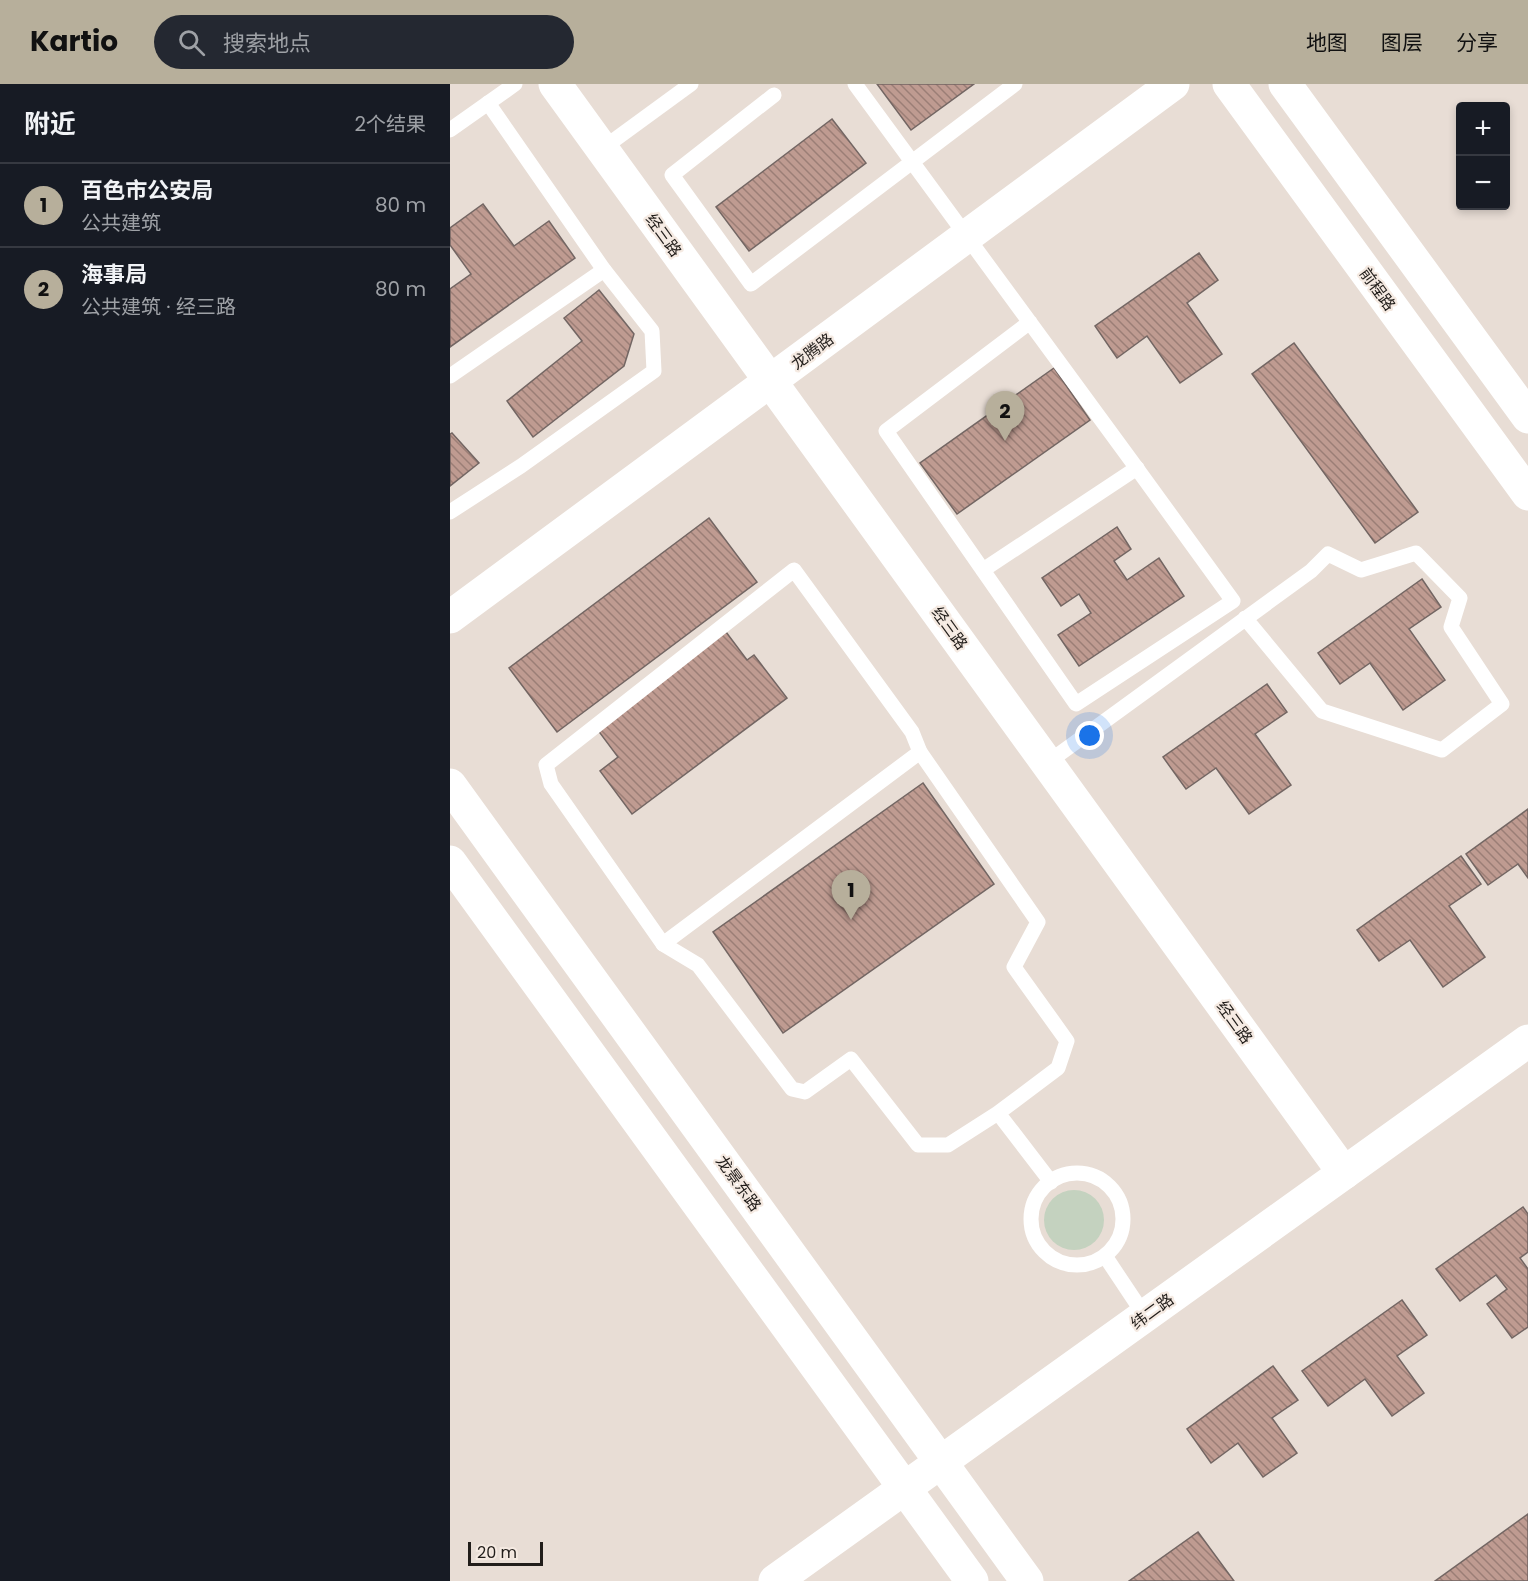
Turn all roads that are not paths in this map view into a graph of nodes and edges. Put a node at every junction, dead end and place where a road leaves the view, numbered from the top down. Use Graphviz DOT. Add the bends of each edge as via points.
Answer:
graph roads {
  1 [pos="515,84"];
  2 [pos="555,84"];
  3 [pos="691,84"];
  4 [pos="855,84"];
  5 [pos="1015,84"];
  6 [pos="1173,84"];
  7 [pos="1229,84"];
  8 [pos="1286,84"];
  9 [pos="774,95"];
  10 [pos="488,103"];
  11 [pos="450,130"];
  12 [pos="602,149"];
  13 [pos="913,162"];
  14 [pos="967,236"];
  15 [pos="604,270"];
  16 [pos="1030,322"];
  17 [pos="450,376"];
  18 [pos="771,382"];
  19 [pos="1528,417"];
  20 [pos="1137,468"];
  21 [pos="1528,494"];
  22 [pos="450,512"];
  23 [pos="982,570"];
  24 [pos="450,617"];
  25 [pos="1245,618"];
  26 [pos="920,752"];
  27 [pos="1047,763"];
  28 [pos="450,785"];
  29 [pos="450,862"];
  30 [pos="663,944"];
  31 [pos="1528,1041"];
  32 [pos="998,1113"];
  33 [pos="1344,1173"];
  34 [pos="1051,1182"];
  35 [pos="1105,1256"];
  36 [pos="1145,1316"];
  37 [pos="941,1462"];
  38 [pos="905,1488"];
  39 [pos="775,1581"];
  40 [pos="972,1581"];
  41 [pos="1027,1581"];
  1 -- 10 [label="lane"];
  2 -- 12 [label="main road, 经三路"];
  3 -- 12 [label="lane"];
  4 -- 13 [label="lane"];
  5 -- 13 [label="lane"];
  6 -- 14 [label="main road, 龙腾路"];
  7 -- 21 [label="main road, 前程路"];
  8 -- 19 [label="main road"];
  9 -- 13 [label="lane" via="672,175 751,284"];
  10 -- 11 [label="lane"];
  10 -- 15 [label="lane"];
  12 -- 18 [label="main road, 经三路"];
  13 -- 14 [label="lane"];
  14 -- 16 [label="lane"];
  14 -- 18 [label="main road, 龙腾路"];
  15 -- 17 [label="lane"];
  15 -- 22 [label="lane" via="652,330 654,371"];
  16 -- 20 [label="lane"];
  16 -- 23 [label="lane" via="886,431"];
  18 -- 24 [label="main road, 龙腾路"];
  18 -- 27 [label="main road, 经三路"];
  20 -- 23 [label="lane"];
  20 -- 23 [label="lane" via="1233,601 1076,705"];
  25 -- 25 [label="lane" via="1311,571 1328,554 1361,570 1416,553 1460,598 1451,627 1502,704 1442,750 1322,711"];
  25 -- 27 [label="lane"];
  26 -- 30 [label="lane"];
  26 -- 30 [label="lane" via="912,732 795,570 546,765 550,784"];
  26 -- 32 [label="lane" via="1038,922 1014,967 1067,1041 1058,1068"];
  27 -- 33 [label="main road, 经三路"];
  28 -- 37 [label="main road, 龙景东路"];
  29 -- 38 [label="main road"];
  30 -- 32 [label="lane" via="698,965 792,1089 806,1092 851,1059 918,1145 948,1145"];
  31 -- 33 [label="main road, 纬二路"];
  32 -- 34 [label="lane"];
  33 -- 36 [label="main road, 纬二路"];
  34 -- 35 [label="lane" via="1070,1174 1083,1174 1108,1184 1117,1195 1124,1221 1121,1234"];
  34 -- 35 [label="lane" via="1033,1206 1032,1230 1037,1242 1053,1259 1066,1264 1093,1263"];
  35 -- 36 [label="lane"];
  36 -- 37 [label="main road, 纬二路"];
  37 -- 38 [label="main road, 纬二路"];
  37 -- 41 [label="main road, 龙景东路"];
  38 -- 39 [label="main road, 纬二路"];
  38 -- 40 [label="main road"];
}
